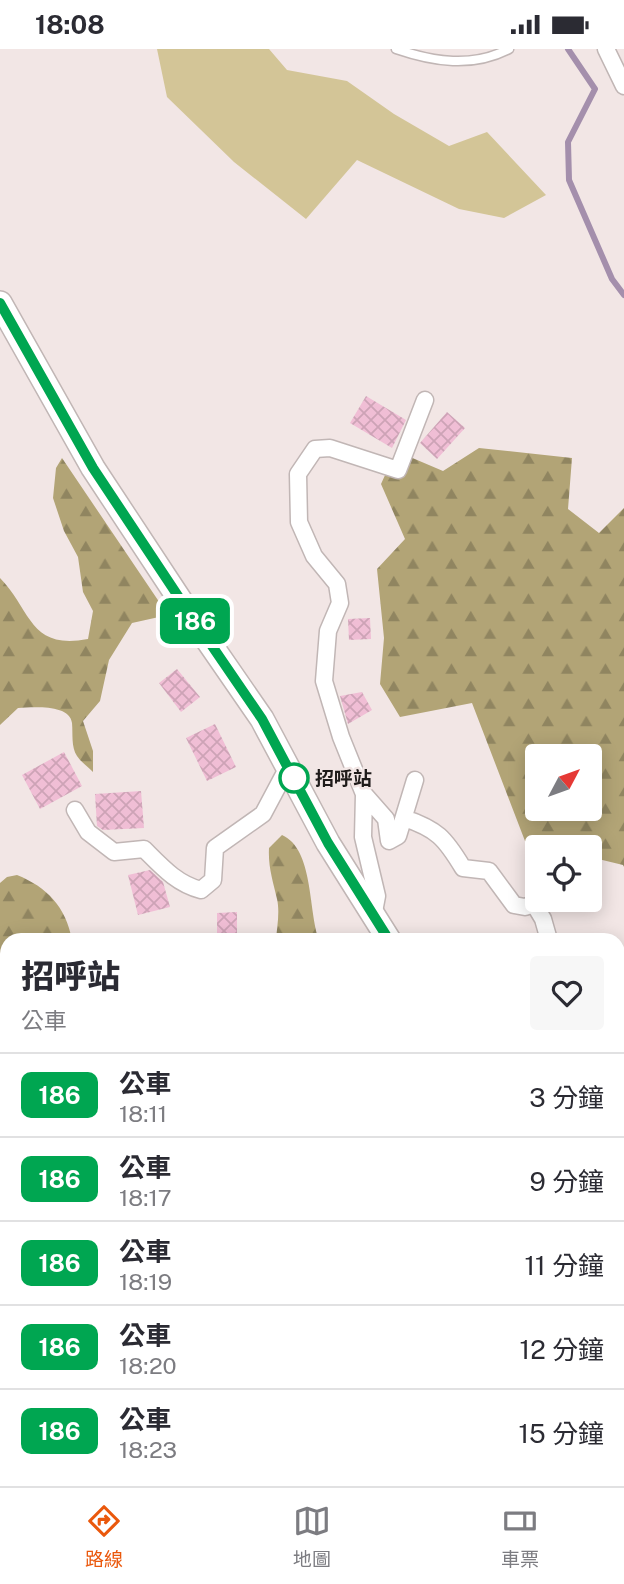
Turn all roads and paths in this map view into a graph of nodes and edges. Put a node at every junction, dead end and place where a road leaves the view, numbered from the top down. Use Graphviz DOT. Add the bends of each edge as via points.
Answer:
graph roads {
  1 [pos="396,49"];
  2 [pos="509,49"];
  3 [pos="606,49"];
  4 [pos="624,86"];
  5 [pos="0,303"];
  6 [pos="425,400"];
  7 [pos="288,767"];
  8 [pos="415,780"];
  9 [pos="364,794"];
  10 [pos="75,810"];
  11 [pos="404,818"];
  12 [pos="373,917"];
  13 [pos="384,933"];
  14 [pos="547,933"];
  1 -- 2 [label="lane" via="426,60 465,62"];
  3 -- 4 [label="street"];
  5 -- 7 [label="main road" via="93,468 262,719"];
  6 -- 9 [label="street" via="398,470 330,448 315,449 298,474 299,522 314,556 337,584 340,603 328,631 324,681"];
  7 -- 10 [label="street" via="263,814 215,848 213,880 201,890 177,880 144,849 114,852 88,832"];
  7 -- 12 [label="main road"];
  8 -- 11 [label="street"];
  9 -- 11 [label="street" via="386,819 389,841 398,836"];
  9 -- 12 [label="street" via="363,837 377,896"];
  11 -- 14 [label="street" via="429,827 463,868 489,870 514,905 534,904"];
  12 -- 13 [label="main road"];
}
